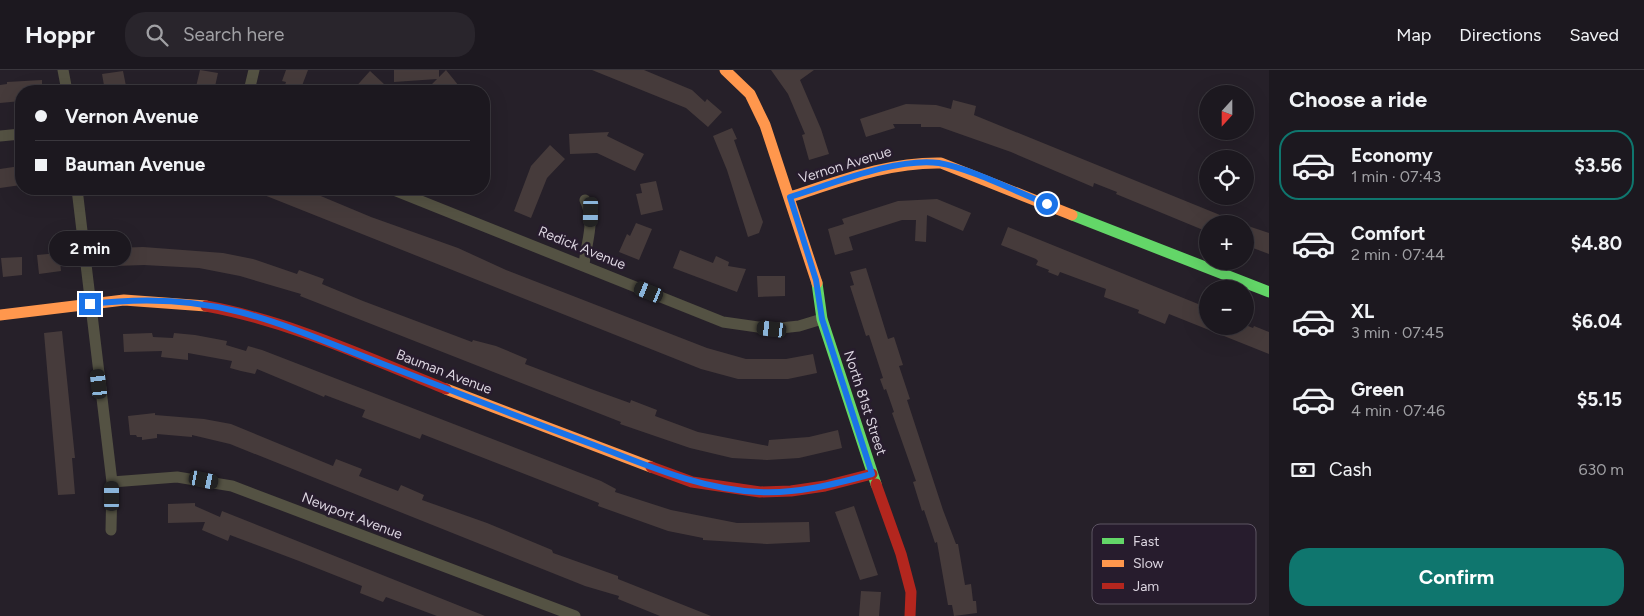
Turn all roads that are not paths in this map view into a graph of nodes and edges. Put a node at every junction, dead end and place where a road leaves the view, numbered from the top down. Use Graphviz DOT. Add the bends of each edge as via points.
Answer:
graph roads {
  1 [pos="63,70"];
  2 [pos="254,70"];
  3 [pos="725,70"];
  4 [pos="66,85"];
  5 [pos="250,85"];
  6 [pos="15,135"];
  7 [pos="0,136"];
  8 [pos="78,195"];
  9 [pos="409,195"];
  10 [pos="790,197"];
  11 [pos="585,200"];
  12 [pos="584,265"];
  13 [pos="1269,292"];
  14 [pos="90,304"];
  15 [pos="0,315"];
  16 [pos="822,319"];
  17 [pos="872,474"];
  18 [pos="112,482"];
  19 [pos="111,530"];
  20 [pos="575,616"];
  21 [pos="910,616"];
  1 -- 4 [label="street"];
  2 -- 5 [label="street"];
  3 -- 10 [label="street, Vernon Avenue" via="750,94 765,125"];
  6 -- 7 [label="street"];
  8 -- 14 [label="street"];
  9 -- 12 [label="street, Redick Avenue"];
  10 -- 13 [label="street, Vernon Avenue" via="901,163 941,163"];
  10 -- 16 [label="street, North 81st Street" via="816,280"];
  11 -- 12 [label="street" via="591,220"];
  12 -- 16 [label="street, Redick Avenue" via="723,322 772,329"];
  14 -- 15 [label="street, Bauman Avenue"];
  14 -- 17 [label="street, Bauman Avenue" via="124,300 173,302 240,312 311,336 692,482 760,492 791,491"];
  14 -- 18 [label="street"];
  16 -- 17 [label="street, North 81st Street"];
  17 -- 21 [label="street, North 81st Street" via="901,554 911,592"];
  18 -- 19 [label="street"];
  18 -- 20 [label="street, Newport Avenue" via="178,477 232,486"];
}
